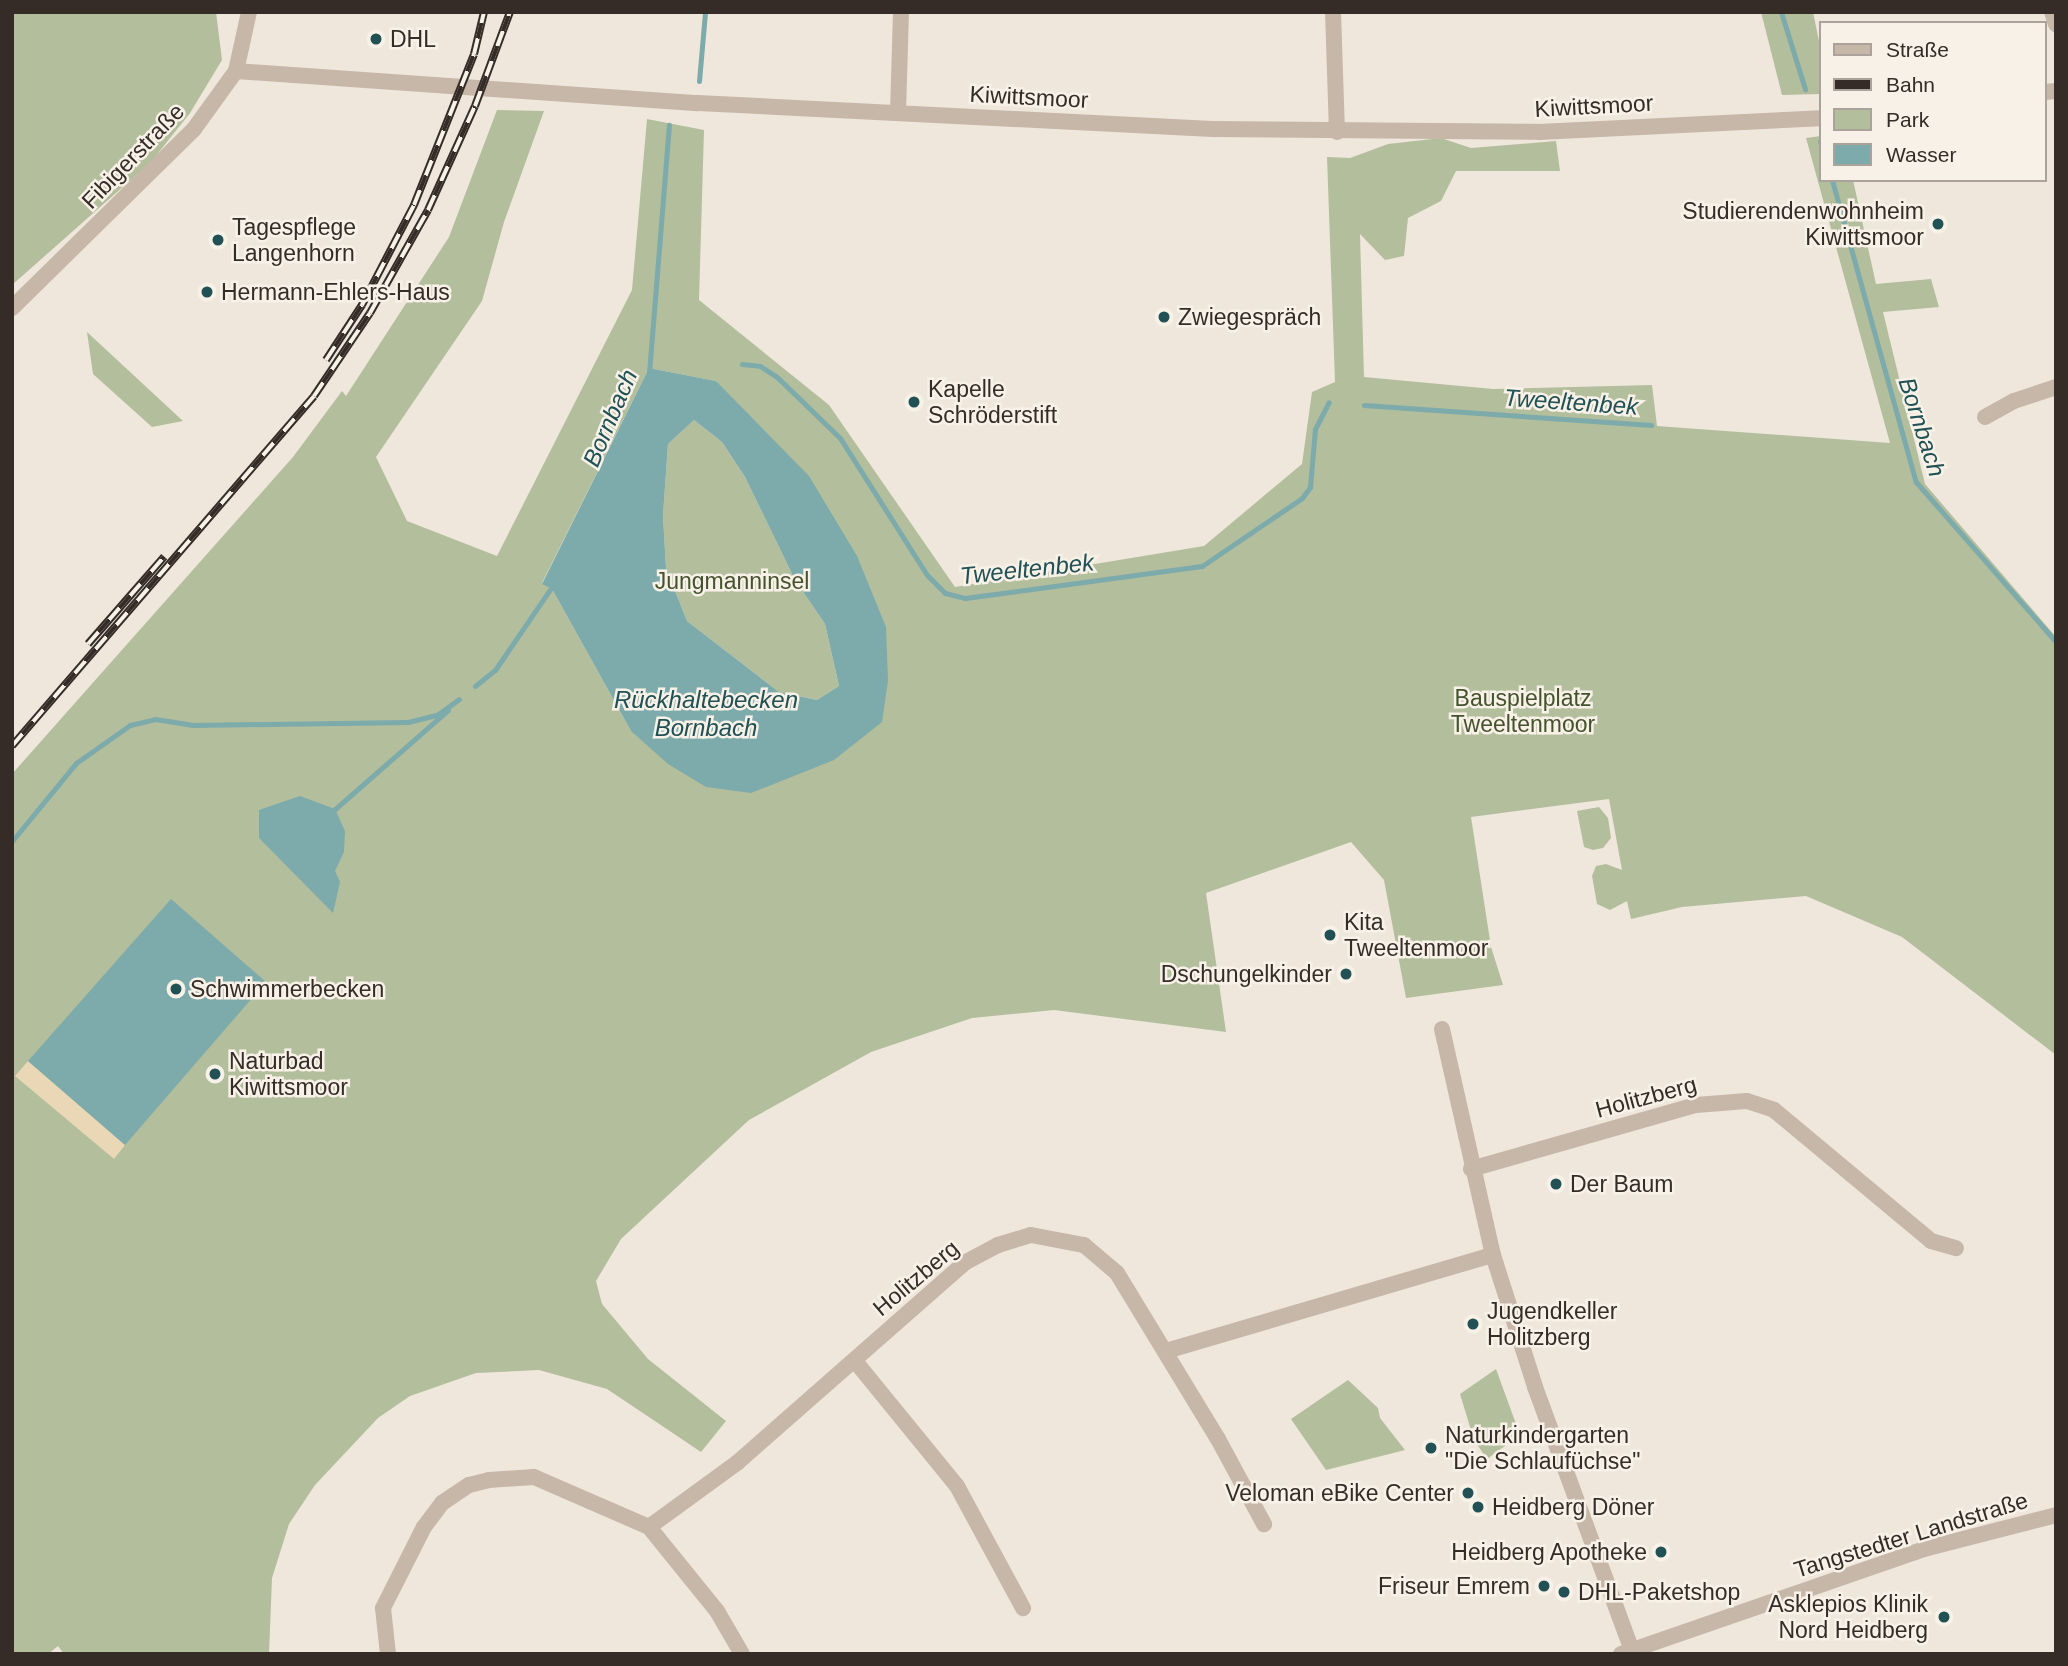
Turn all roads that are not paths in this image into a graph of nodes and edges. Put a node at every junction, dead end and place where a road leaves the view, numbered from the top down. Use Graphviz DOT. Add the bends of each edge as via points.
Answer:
graph roads {
  1 [pos="249,12"];
  2 [pos="901,12"];
  3 [pos="1333,12"];
  4 [pos="2052,12"];
  5 [pos="2056,24"];
  6 [pos="236,71"];
  7 [pos="898,113"];
  8 [pos="1820,118"];
  9 [pos="1337,132"];
  10 [pos="12,308"];
  11 [pos="2056,387"];
  12 [pos="1985,417"];
  13 [pos="1442,1029"];
  14 [pos="1471,1169"];
  15 [pos="1956,1248"];
  16 [pos="1493,1255"];
  17 [pos="1166,1351"];
  18 [pos="855,1361"];
  19 [pos="2056,1514"];
  20 [pos="1264,1524"];
  21 [pos="649,1527"];
  22 [pos="1023,1608"];
  23 [pos="1627,1652"];
  24 [pos="388,1654"];
  25 [pos="742,1654"];
  1 -- 6 [label="street, Fibigerstraße"];
  2 -- 7 [label="street"];
  3 -- 9 [label="street"];
  4 -- 5 [label="street"];
  6 -- 7 [label="street, Kiwittsmoor"];
  6 -- 10 [label="street, Fibigerstraße" via="194,129"];
  7 -- 9 [label="street, Kiwittsmoor"];
  8 -- 9 [label="street, Kiwittsmoor" via="1539,132"];
  11 -- 12 [label="street"];
  13 -- 14 [label="street"];
  14 -- 15 [label="street, Holitzberg" via="1696,1105 1747,1101 1774,1110 1931,1241"];
  14 -- 16 [label="street"];
  16 -- 17 [label="street"];
  16 -- 23 [label="street"];
  17 -- 18 [label="street, Holitzberg" via="1104,1260 1084,1245 1031,1235 966,1262"];
  17 -- 20 [label="street, Holitzberg"];
  18 -- 21 [label="street, Holitzberg" via="701,1492"];
  18 -- 22 [label="street" via="957,1486"];
  19 -- 23 [label="street, Tangstedter Landstraße" via="1924,1549"];
  21 -- 24 [label="street" via="534,1477 469,1485 442,1503 424,1527 383,1608"];
  21 -- 25 [label="street" via="717,1611"];
}
